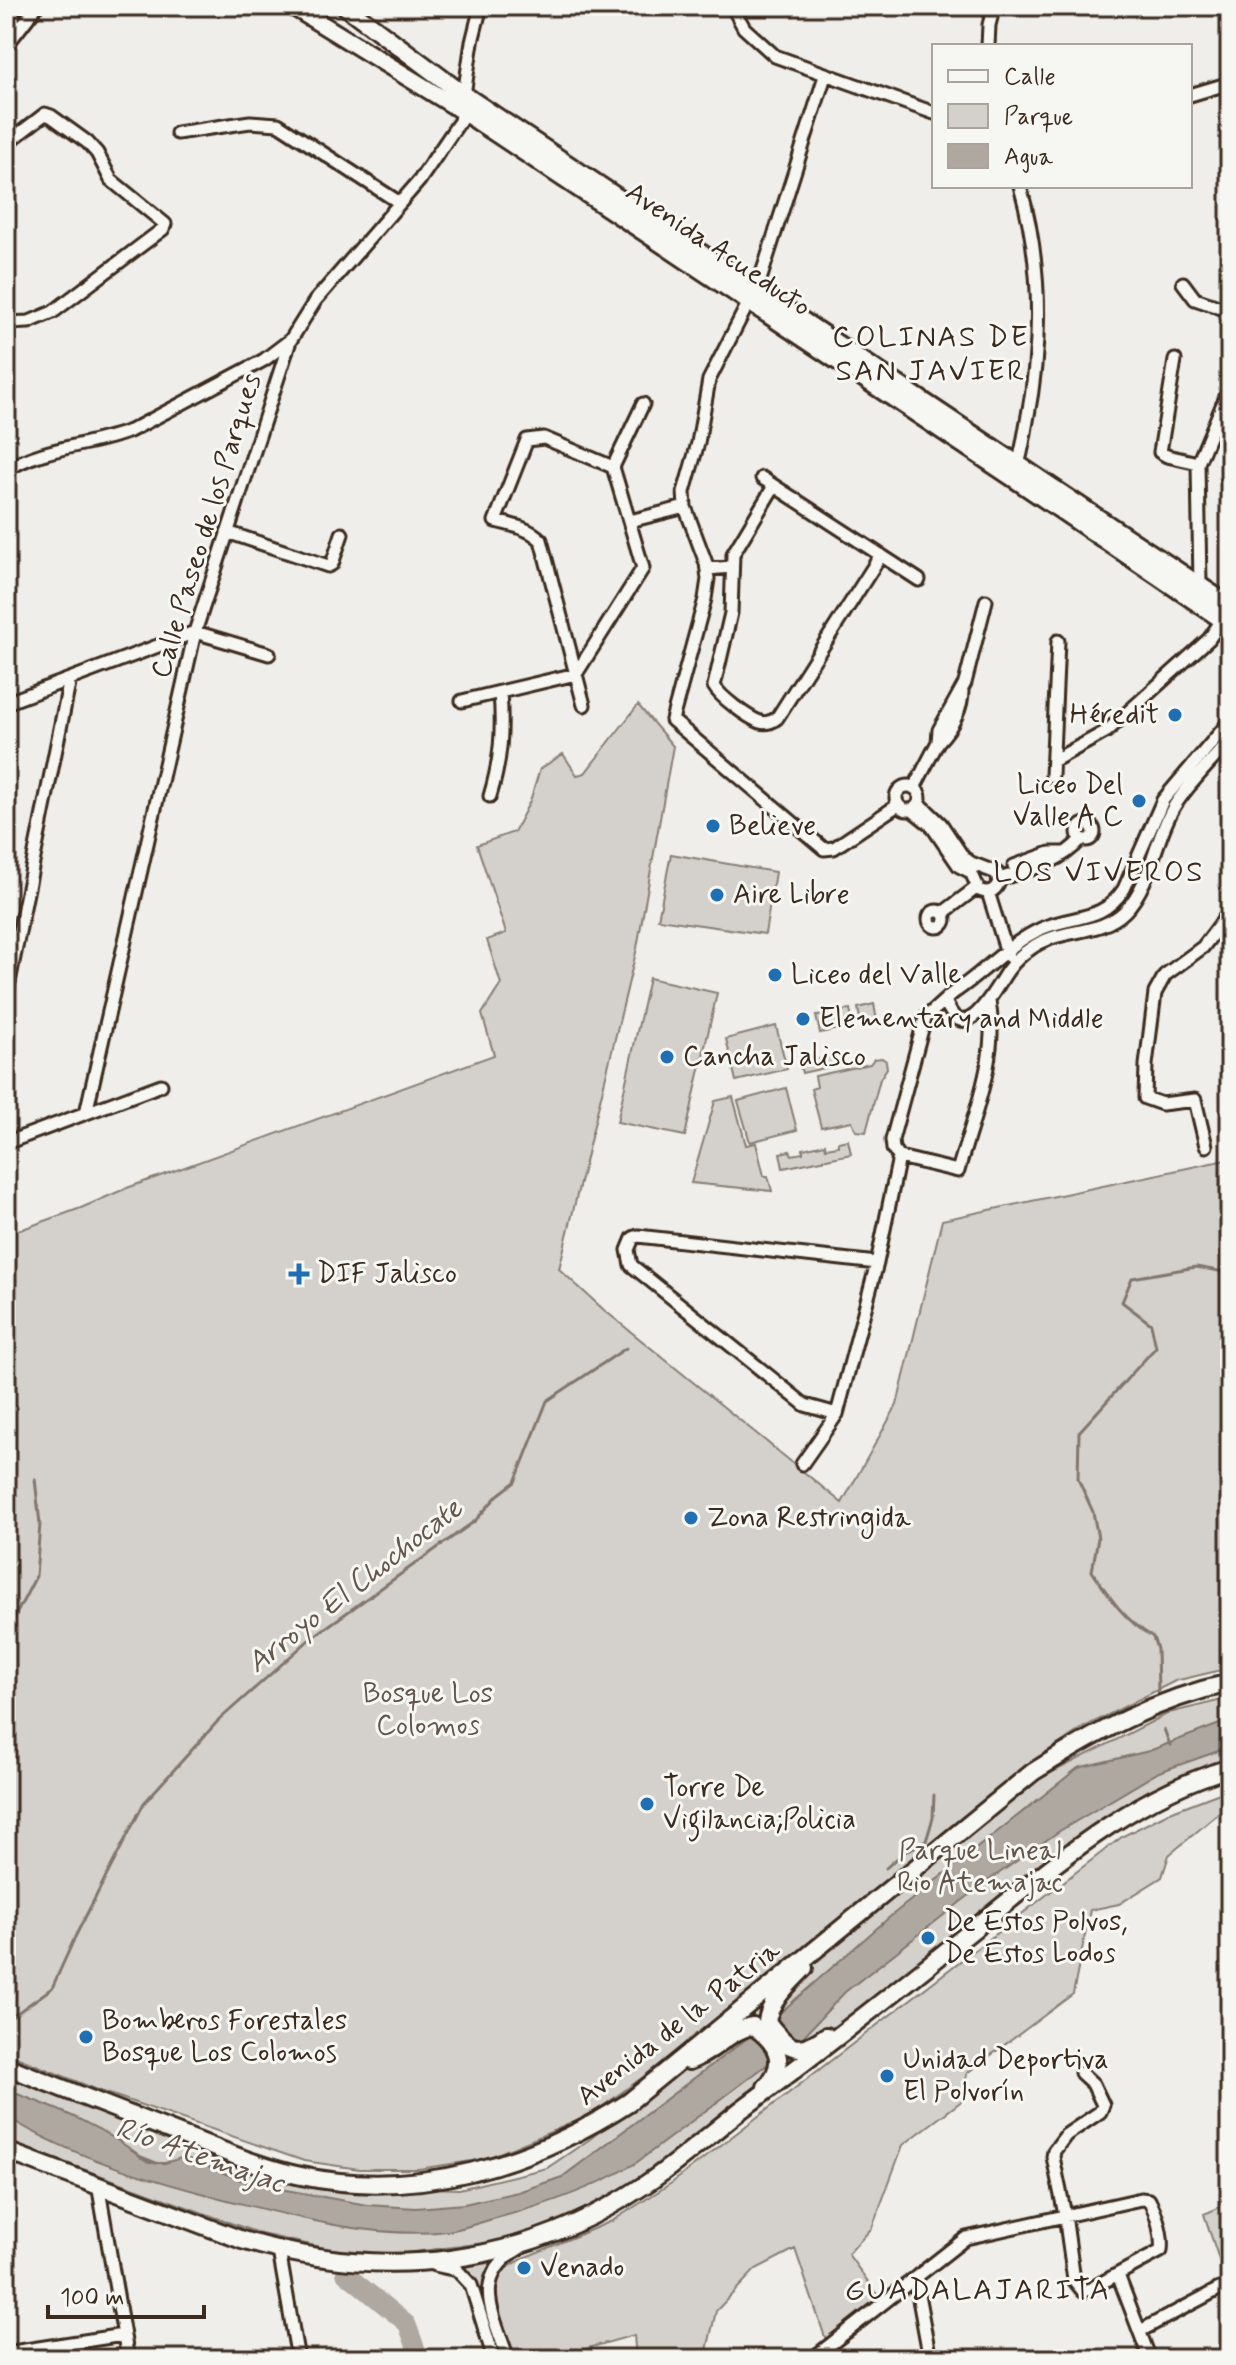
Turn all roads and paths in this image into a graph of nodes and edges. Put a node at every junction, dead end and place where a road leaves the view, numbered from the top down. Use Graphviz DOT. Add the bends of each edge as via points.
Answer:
graph roads {
  1 [pos="13,6"];
  2 [pos="37,6"];
  3 [pos="292,6"];
  4 [pos="345,6"];
  5 [pos="481,6"];
  6 [pos="994,6"];
  7 [pos="736,8"];
  8 [pos="10,41"];
  9 [pos="988,44"];
  10 [pos="825,76"];
  11 [pos="1230,83"];
  12 [pos="1192,94"];
  13 [pos="462,103"];
  14 [pos="932,112"];
  15 [pos="177,133"];
  16 [pos="6,144"];
  17 [pos="1020,188"];
  18 [pos="400,203"];
  19 [pos="1183,283"];
  20 [pos="752,296"];
  21 [pos="1230,311"];
  22 [pos="6,323"];
  23 [pos="290,341"];
  24 [pos="1175,360"];
  25 [pos="1230,387"];
  26 [pos="643,404"];
  27 [pos="1198,463"];
  28 [pos="613,467"];
  29 [pos="6,470"];
  30 [pos="1015,472"];
  31 [pos="762,478"];
  32 [pos="774,486"];
  33 [pos="685,507"];
  34 [pos="630,521"];
  35 [pos="227,532"];
  36 [pos="342,534"];
  37 [pos="881,555"];
  38 [pos="732,567"];
  39 [pos="707,569"];
  40 [pos="919,580"];
  41 [pos="1200,585"];
  42 [pos="986,601"];
  43 [pos="1210,602"];
  44 [pos="1227,617"];
  45 [pos="195,632"];
  46 [pos="1058,641"];
  47 [pos="269,654"];
  48 [pos="576,674"];
  49 [pos="70,679"];
  50 [pos="500,692"];
  51 [pos="462,701"];
  52 [pos="6,703"];
  53 [pos="584,705"];
  54 [pos="1230,721"];
  55 [pos="1230,740"];
  56 [pos="1053,761"];
  57 [pos="1192,764"];
  58 [pos="1202,772"];
  59 [pos="1052,776"];
  60 [pos="914,788"];
  61 [pos="490,796"];
  62 [pos="898,805"];
  63 [pos="916,806"];
  64 [pos="1081,839"];
  65 [pos="1136,864"];
  66 [pos="1148,868"];
  67 [pos="998,876"];
  68 [pos="986,890"];
  69 [pos="1230,911"];
  70 [pos="943,913"];
  71 [pos="1008,951"];
  72 [pos="1015,962"];
  73 [pos="6,997"];
  74 [pos="945,1000"];
  75 [pos="989,1001"];
  76 [pos="161,1085"];
  77 [pos="86,1113"];
  78 [pos="6,1143"];
  79 [pos="1206,1146"];
  80 [pos="899,1157"];
  81 [pos="877,1263"];
  82 [pos="837,1414"];
  83 [pos="802,1464"];
  84 [pos="1230,1683"];
  85 [pos="1230,1768"];
  86 [pos="821,1943"];
  87 [pos="895,1993"];
  88 [pos="6,2066"];
  89 [pos="672,2067"];
  90 [pos="1081,2073"];
  91 [pos="738,2113"];
  92 [pos="6,2151"];
  93 [pos="98,2184"];
  94 [pos="1065,2215"];
  95 [pos="532,2241"];
  96 [pos="279,2251"];
  97 [pos="413,2263"];
  98 [pos="1118,2275"];
  99 [pos="915,2278"];
  100 [pos="1219,2289"];
  101 [pos="485,2307"];
  102 [pos="1140,2331"];
  103 [pos="123,2335"];
  104 [pos="6,2353"];
  105 [pos="128,2359"];
  106 [pos="298,2359"];
  107 [pos="494,2359"];
  108 [pos="508,2359"];
  109 [pos="812,2359"];
  110 [pos="930,2359"];
  111 [pos="1150,2359"];
  1 -- 8 [label="street"];
  2 -- 8 [label="street"];
  3 -- 13 [label="main road, Avenida Acueducto"];
  4 -- 13 [label="main road, Avenida Acueducto"];
  5 -- 13 [label="street, Calle Paseo de los Parques"];
  6 -- 9 [label="street"];
  7 -- 10 [label="street" via="756,42 775,56"];
  10 -- 14 [label="street"];
  10 -- 20 [label="street"];
  11 -- 12 [label="street"];
  13 -- 18 [label="street, Calle Paseo de los Parques" via="460,121"];
  13 -- 20 [label="main road, Avenida Acueducto"];
  15 -- 18 [label="street" via="250,122 278,124"];
  16 -- 22 [label="street" via="36,119 51,116 87,142 111,180 165,224 53,312 29,322"];
  17 -- 30 [label="street" via="1033,244 1038,323 1031,397"];
  18 -- 23 [label="street, Calle Paseo de los Parques" via="315,301"];
  19 -- 21 [label="street" via="1195,299"];
  20 -- 30 [label="main road, Avenida Acueducto"];
  20 -- 33 [label="street" via="709,380"];
  23 -- 29 [label="street" via="130,431 30,458"];
  23 -- 35 [label="street, Calle Paseo de los Parques"];
  24 -- 27 [label="street" via="1160,452"];
  25 -- 27 [label="street"];
  26 -- 28 [label="street"];
  27 -- 41 [label="street"];
  28 -- 34 [label="street"];
  28 -- 48 [label="street" via="544,438 527,440 495,521 521,527 541,540"];
  30 -- 41 [label="main road, Avenida Acueducto"];
  30 -- 43 [label="main road, Avenida Acueducto"];
  31 -- 32 [label="street"];
  32 -- 37 [label="street"];
  32 -- 38 [label="street" via="733,554"];
  33 -- 34 [label="street"];
  33 -- 39 [label="street"];
  34 -- 48 [label="street" via="643,568"];
  35 -- 36 [label="street" via="328,566"];
  35 -- 45 [label="street, Calle Paseo de los Parques"];
  37 -- 38 [label="street" via="770,723 761,722 714,686 731,613"];
  37 -- 40 [label="street"];
  38 -- 39 [label="street"];
  39 -- 62 [label="street" via="705,599 672,720 824,849 834,848"];
  41 -- 43 [label="main road, Avenida Acueducto"];
  42 -- 60 [label="street" via="962,704"];
  43 -- 44 [label="main road, Avenida Acueducto"];
  44 -- 56 [label="street" via="1107,731"];
  45 -- 47 [label="street"];
  45 -- 49 [label="street"];
  45 -- 77 [label="street, Calle Paseo de los Parques"];
  46 -- 56 [label="street"];
  48 -- 50 [label="street"];
  48 -- 53 [label="street"];
  49 -- 52 [label="street"];
  49 -- 73 [label="street"];
  50 -- 51 [label="street"];
  50 -- 61 [label="street" via="503,730"];
  54 -- 57 [label="street"];
  55 -- 58 [label="street"];
  56 -- 59 [label="street"];
  57 -- 58 [label="street"];
  57 -- 65 [label="street" via="1163,800"];
  58 -- 66 [label="street" via="1175,806"];
  60 -- 62 [label="street" via="899,790"];
  60 -- 63 [label="street" via="920,798"];
  62 -- 63 [label="street" via="907,810"];
  63 -- 67 [label="street" via="941,824 963,857"];
  63 -- 68 [label="street" via="959,866"];
  64 -- 67 [label="street" via="1073,849 1050,853"];
  65 -- 66 [label="street"];
  65 -- 71 [label="street" via="1106,909 1043,928"];
  66 -- 72 [label="street" via="1125,911 1093,929 1046,939"];
  67 -- 68 [label="street"];
  68 -- 70 [label="street"];
  68 -- 71 [label="street"];
  69 -- 79 [label="street" via="1203,947 1165,975 1155,993 1146,1065 1145,1098 1162,1104 1195,1100"];
  71 -- 72 [label="street"];
  71 -- 74 [label="street"];
  72 -- 75 [label="street"];
  74 -- 75 [label="street" via="955,1018 964,1020"];
  74 -- 80 [label="street" via="925,1018 892,1140"];
  75 -- 80 [label="street" via="986,1070 958,1171"];
  76 -- 77 [label="street"];
  77 -- 78 [label="street"];
  80 -- 81 [label="street"];
  81 -- 82 [label="street"];
  81 -- 82 [label="street" via="638,1236 628,1250 631,1265 805,1405"];
  82 -- 83 [label="street"];
  84 -- 86 [label="main road, Avenida de la Patria" via="1150,1707 1046,1764"];
  85 -- 87 [label="main road" via="1157,1796 1097,1833"];
  86 -- 87 [label="main road" via="768,2014 767,2022 789,2047 811,2046"];
  86 -- 89 [label="main road, Avenida de la Patria"];
  87 -- 91 [label="main road"];
  88 -- 89 [label="main road, Avenida de la Patria" via="257,2164 301,2176 379,2184 465,2175 532,2153 591,2127"];
  89 -- 91 [label="main road" via="753,2026 774,2047 780,2065 769,2084"];
  90 -- 94 [label="street" via="1103,2105 1058,2144 1053,2157"];
  91 -- 95 [label="main road" via="613,2205"];
  92 -- 93 [label="main road"];
  93 -- 96 [label="main road"];
  93 -- 103 [label="street"];
  94 -- 98 [label="street" via="1077,2287 1090,2289"];
  94 -- 98 [label="street" via="1149,2200 1161,2251"];
  94 -- 99 [label="street" via="966,2238"];
  95 -- 97 [label="main road" via="470,2257"];
  95 -- 101 [label="street" via="495,2270"];
  96 -- 97 [label="main road" via="334,2261"];
  96 -- 106 [label="street"];
  97 -- 101 [label="street" via="457,2270"];
  98 -- 102 [label="street"];
  99 -- 109 [label="street"];
  99 -- 110 [label="street"];
  100 -- 102 [label="street"];
  101 -- 107 [label="street"];
  101 -- 108 [label="street"];
  102 -- 111 [label="street"];
  103 -- 104 [label="street"];
  103 -- 105 [label="street"];
}
